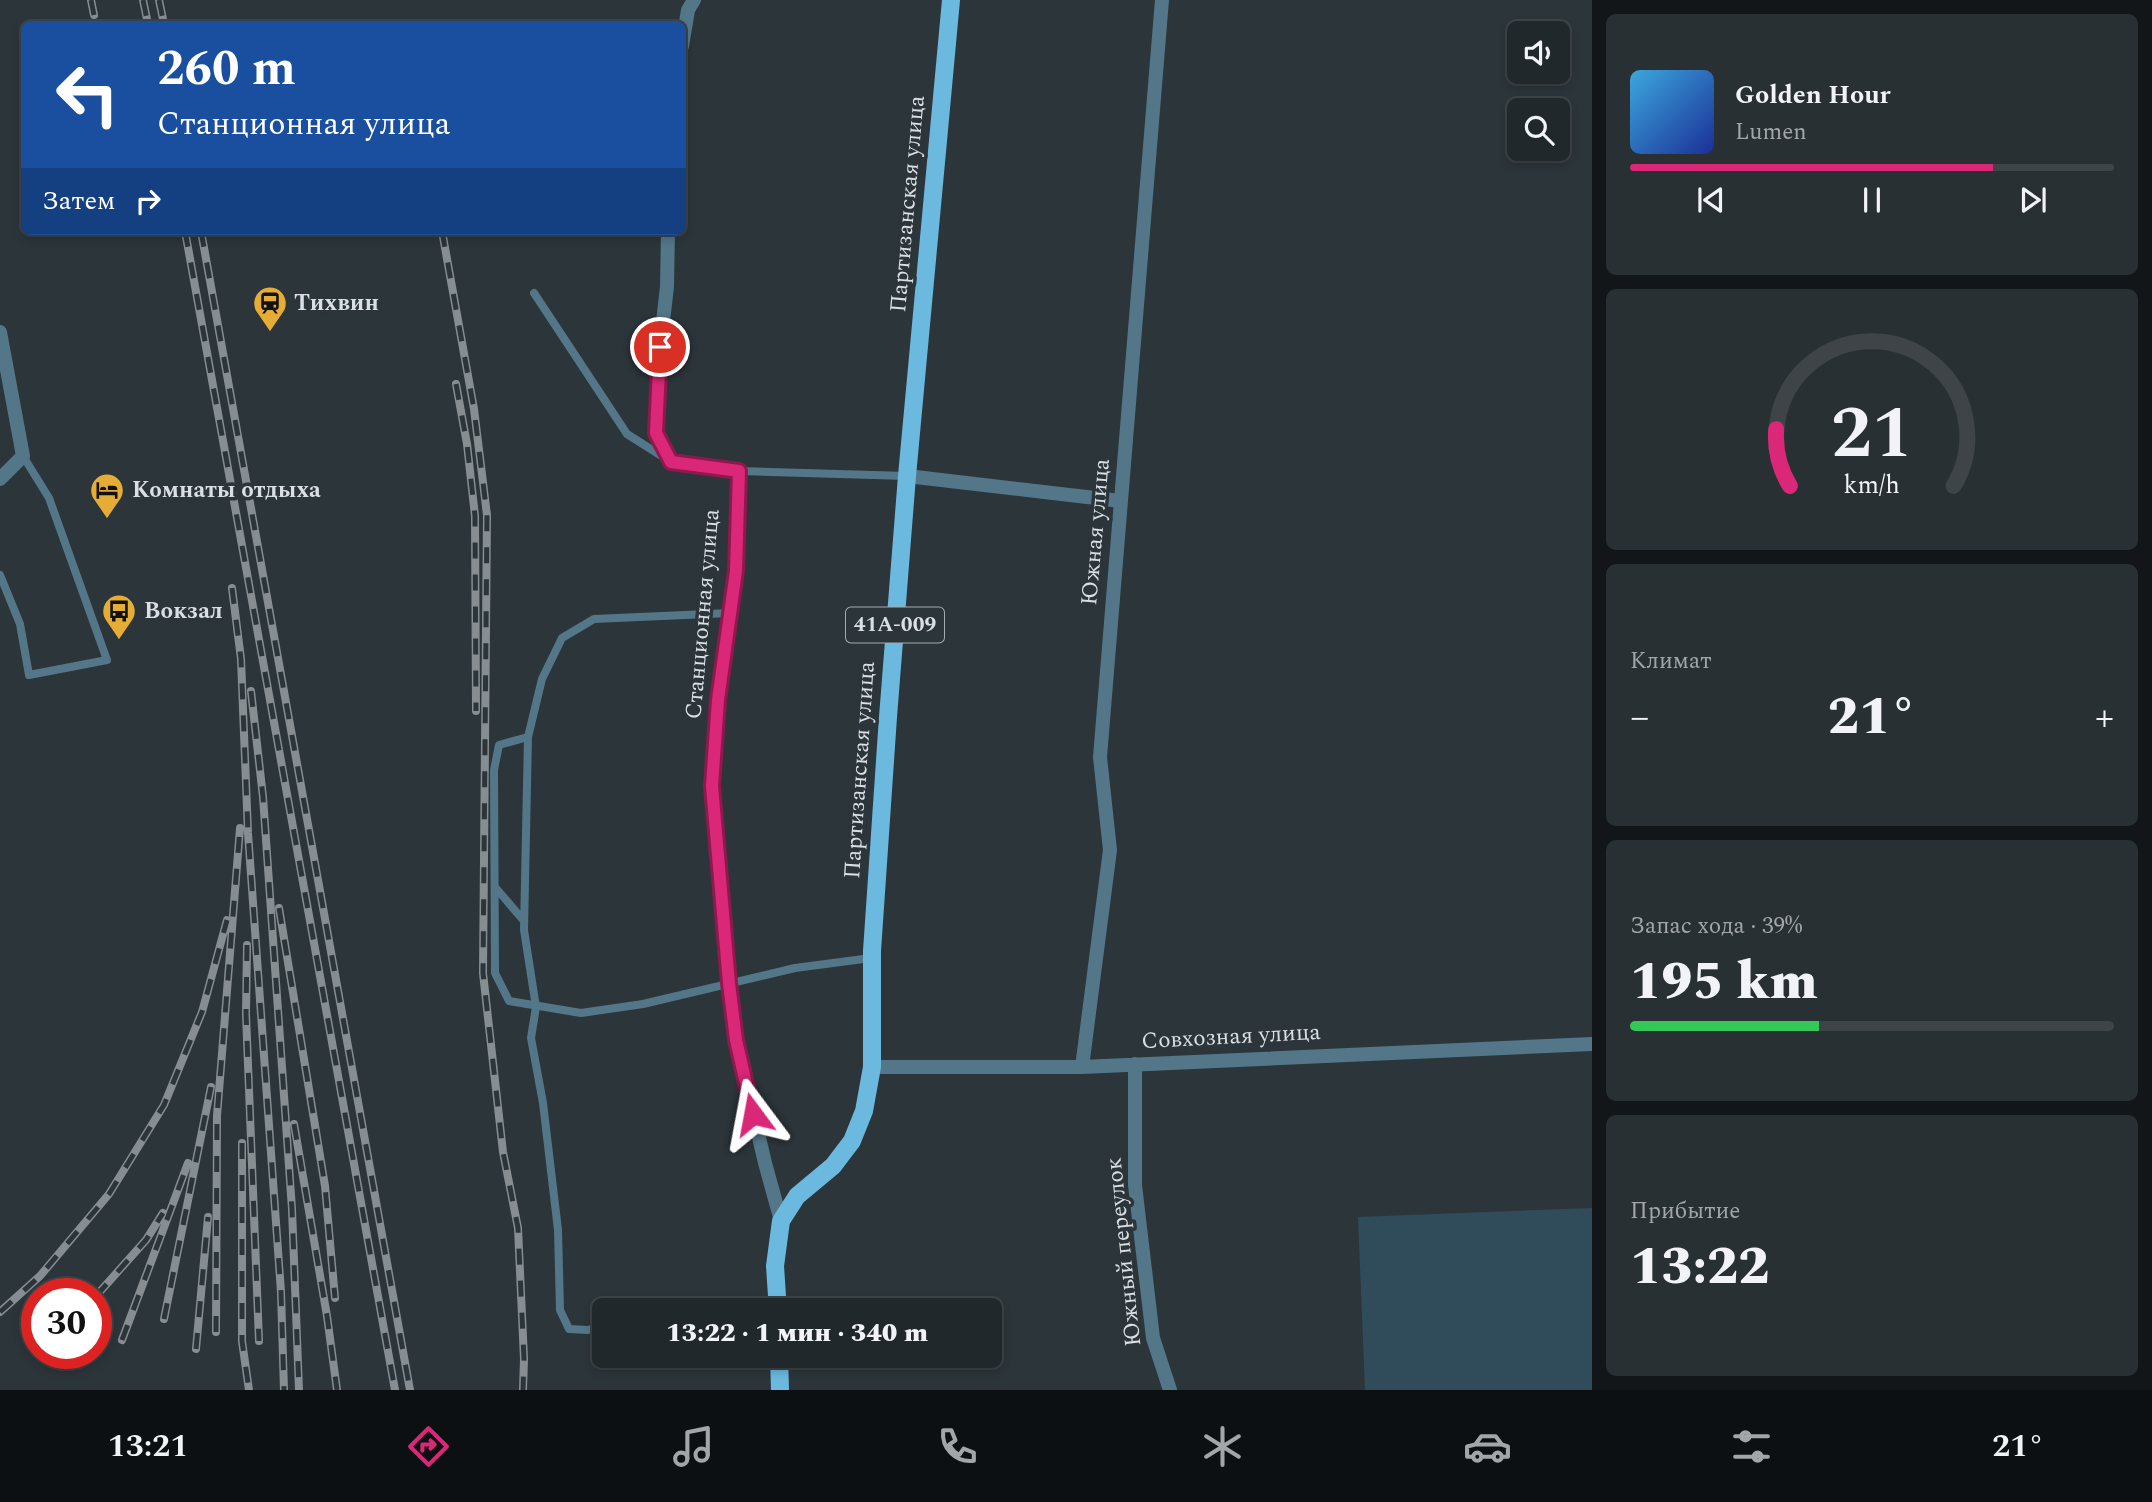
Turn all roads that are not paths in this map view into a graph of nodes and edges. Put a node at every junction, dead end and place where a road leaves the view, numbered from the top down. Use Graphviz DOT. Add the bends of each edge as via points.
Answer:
graph roads {
  1 [pos="694,0"];
  2 [pos="951,0"];
  3 [pos="1161,0"];
  4 [pos="686,22"];
  5 [pos="668,235"];
  6 [pos="534,293"];
  7 [pos="0,332"];
  8 [pos="23,456"];
  9 [pos="671,462"];
  10 [pos="739,471"];
  11 [pos="907,477"];
  12 [pos="0,479"];
  13 [pos="1121,501"];
  14 [pos="0,575"];
  15 [pos="730,613"];
  16 [pos="528,737"];
  17 [pos="495,887"];
  18 [pos="524,921"];
  19 [pos="872,958"];
  20 [pos="729,983"];
  21 [pos="536,1007"];
  22 [pos="1592,1044"];
  23 [pos="1135,1065"];
  24 [pos="872,1067"];
  25 [pos="1082,1067"];
  26 [pos="781,1221"];
  27 [pos="777,1298"];
  28 [pos="592,1329"];
  29 [pos="779,1368"];
  30 [pos="780,1390"];
  31 [pos="1170,1390"];
  1 -- 4 [label="street"];
  2 -- 11 [label="main road, Партизанская улица / 41А-009"];
  3 -- 13 [label="street, Южная улица"];
  5 -- 9 [label="street" via="656,433"];
  6 -- 9 [label="lane" via="627,433"];
  7 -- 8 [label="street"];
  8 -- 12 [label="street"];
  8 -- 14 [label="lane" via="49,498 107,660 29,675 20,624"];
  9 -- 10 [label="street"];
  10 -- 11 [label="lane"];
  10 -- 15 [label="street, Станционная улица"];
  11 -- 13 [label="street"];
  11 -- 19 [label="main road, Партизанская улица / 41А-009"];
  13 -- 25 [label="street, Южная улица" via="1100,757 1110,850"];
  15 -- 16 [label="lane" via="594,619 562,638 542,679"];
  15 -- 20 [label="street, Станционная улица" via="712,786"];
  16 -- 17 [label="lane" via="499,745 494,771"];
  16 -- 18 [label="lane"];
  17 -- 18 [label="lane"];
  17 -- 21 [label="lane" via="495,973 509,1001"];
  18 -- 21 [label="lane"];
  19 -- 20 [label="lane"];
  19 -- 24 [label="main road, Партизанская улица / 41А-009"];
  20 -- 21 [label="lane" via="582,1013"];
  20 -- 26 [label="street, Станционная улица" via="736,1040"];
  21 -- 28 [label="lane" via="531,1038 558,1230 560,1310 569,1329"];
  22 -- 23 [label="street, Совхозная улица"];
  23 -- 25 [label="street, Совхозная улица"];
  23 -- 31 [label="street, Южный переулок" via="1135,1185 1153,1338"];
  24 -- 25 [label="street, Совхозная улица"];
  24 -- 26 [label="main road, Партизанская улица / 41А-009" via="864,1111 852,1141 833,1166 797,1196"];
  26 -- 27 [label="main road, Станционная улица / 41А-009" via="775,1266"];
  29 -- 30 [label="main road"];
}
